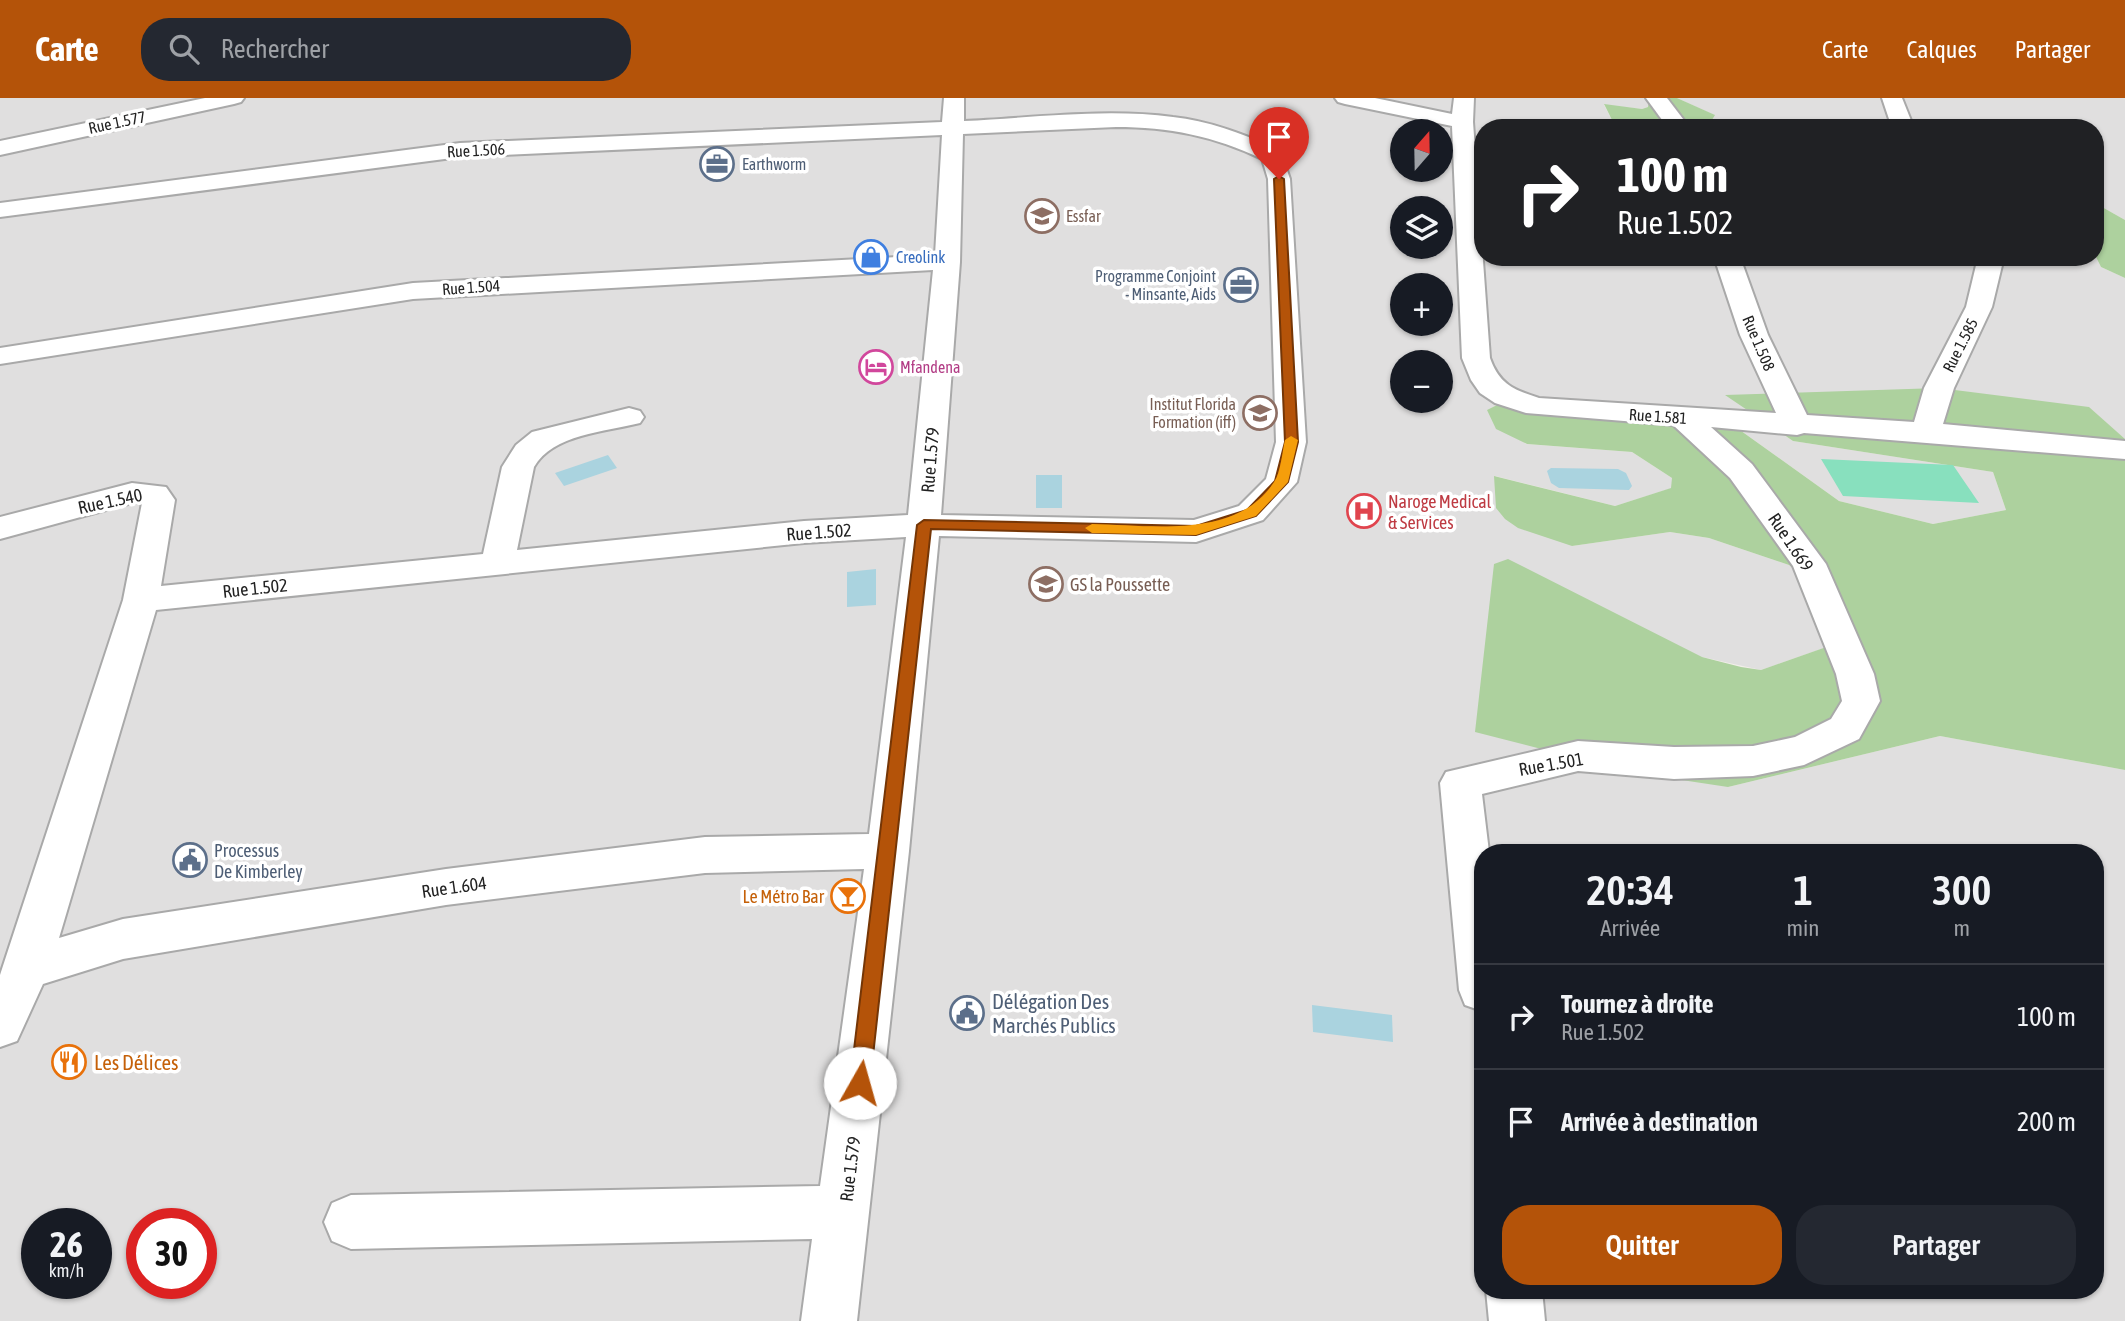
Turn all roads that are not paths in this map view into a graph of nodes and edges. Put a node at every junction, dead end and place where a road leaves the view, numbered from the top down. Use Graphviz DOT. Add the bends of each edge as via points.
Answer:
graph roads {
  1 [pos="234,98"];
  2 [pos="1345,98"];
  3 [pos="1656,98"];
  4 [pos="1892,98"];
  5 [pos="1463,110"];
  6 [pos="954,113"];
  7 [pos="1672,119"];
  8 [pos="1900,119"];
  9 [pos="0,148"];
  10 [pos="0,210"];
  11 [pos="947,262"];
  12 [pos="1730,266"];
  13 [pos="1989,266"];
  14 [pos="0,356"];
  15 [pos="629,417"];
  16 [pos="1683,418"];
  17 [pos="1797,426"];
  18 [pos="1926,432"];
  19 [pos="2125,450"];
  20 [pos="924,525"];
  21 [pos="0,528"];
  22 [pos="498,562"];
  23 [pos="141,600"];
  24 [pos="1845,729"];
  25 [pos="888,851"];
  26 [pos="1474,915"];
  27 [pos="27,968"];
  28 [pos="0,1026"];
  29 [pos="844,1212"];
  30 [pos="351,1222"];
  31 [pos="1515,1299"];
  32 [pos="830,1321"];
  33 [pos="1517,1321"];
  1 -- 9 [label="street, Rue 1.577"];
  2 -- 5 [label="street"];
  3 -- 7 [label="street"];
  4 -- 8 [label="street"];
  5 -- 16 [label="street, Rue 1.581" via="1476,358 1481,378 1493,392 1536,407"];
  6 -- 10 [label="street, Rue 1.506" via="460,150"];
  6 -- 11 [label="street, Rue 1.579"];
  6 -- 20 [label="street, Rue 1.502" via="1189,125 1228,135 1272,155 1279,179 1291,442 1281,482 1251,513 1196,531"];
  11 -- 14 [label="street, Rue 1.504" via="413,291"];
  11 -- 20 [label="street, Rue 1.579"];
  12 -- 17 [label="street, Rue 1.508" via="1754,335"];
  13 -- 18 [label="street, Rue 1.585" via="1979,307 1939,388"];
  15 -- 22 [label="street" via="543,438 527,452 519,467"];
  16 -- 17 [label="street, Rue 1.581"];
  16 -- 24 [label="street, Rue 1.669" via="1741,471 1809,564 1855,674 1861,701"];
  17 -- 18 [label="street, Rue 1.581"];
  18 -- 19 [label="street, Rue 1.581"];
  20 -- 22 [label="street, Rue 1.502"];
  20 -- 25 [label="street, Rue 1.579"];
  21 -- 23 [label="street, Rue 1.540" via="132,493 155,494 159,500"];
  22 -- 23 [label="street, Rue 1.502"];
  23 -- 27 [label="street"];
  24 -- 26 [label="street, Rue 1.501" via="1804,750 1753,761 1674,763 1578,756 1460,783"];
  25 -- 27 [label="street, Rue 1.604" via="705,855 446,887 123,939"];
  25 -- 29 [label="street, Rue 1.579"];
  27 -- 28 [label="street"];
  29 -- 30 [label="street"];
  29 -- 32 [label="street, Rue 1.579"];
  31 -- 33 [label="street"];
}
